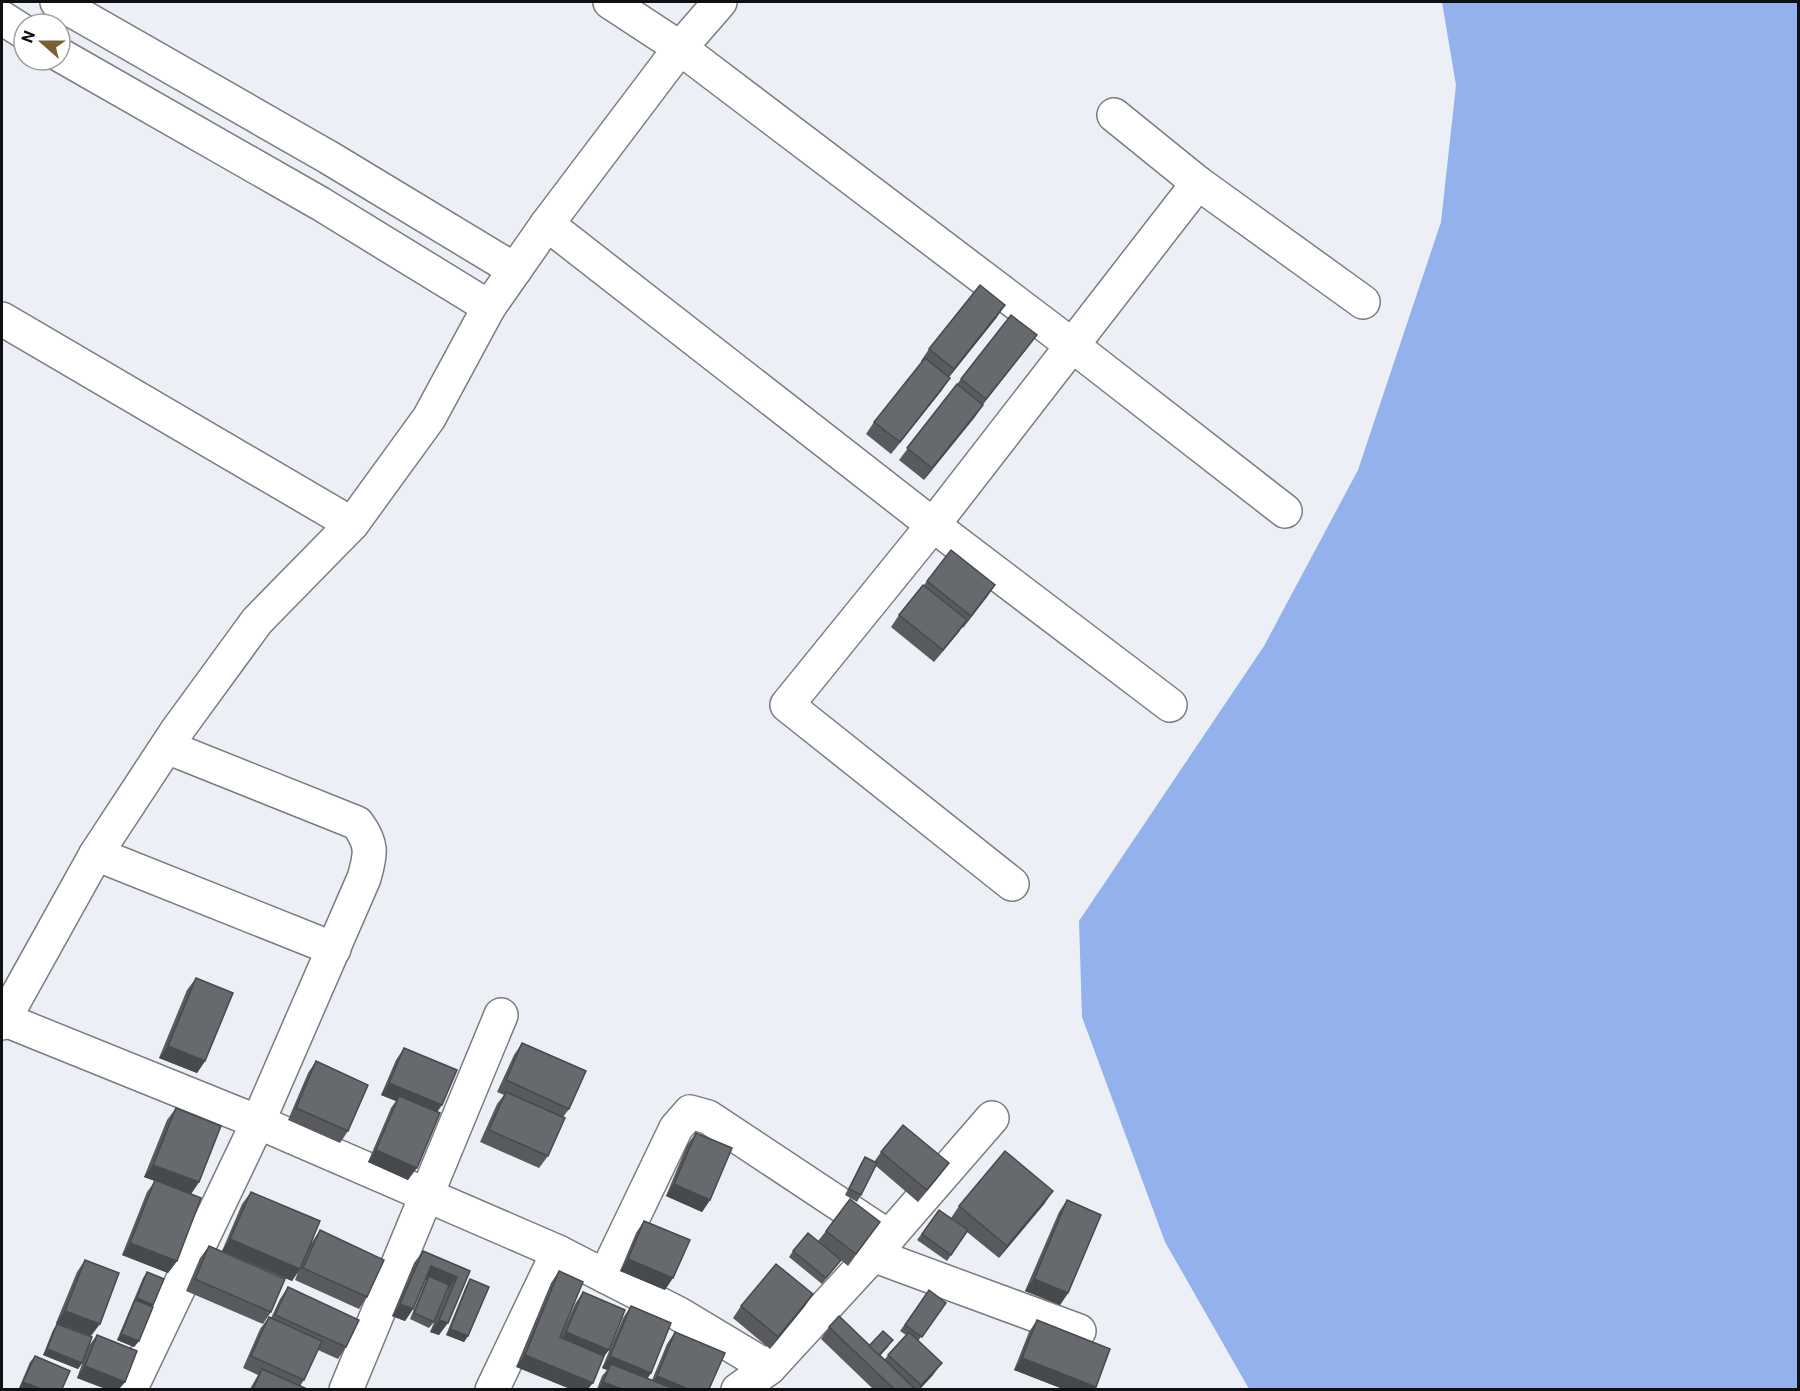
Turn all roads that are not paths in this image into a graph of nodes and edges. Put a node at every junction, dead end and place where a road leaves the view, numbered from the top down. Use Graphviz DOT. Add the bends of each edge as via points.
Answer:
graph roads {
  1 [pos="57,2"];
  2 [pos="610,2"];
  3 [pos="720,2"];
  4 [pos="680,48"];
  5 [pos="72,62"];
  6 [pos="1114,115"];
  7 [pos="1198,183"];
  8 [pos="547,224"];
  9 [pos="515,270"];
  10 [pos="1364,302"];
  11 [pos="489,307"];
  12 [pos="2,319"];
  13 [pos="1073,346"];
  14 [pos="1285,512"];
  15 [pos="352,524"];
  16 [pos="933,525"];
  17 [pos="1170,705"];
  18 [pos="166,747"];
  19 [pos="96,854"];
  20 [pos="1012,884"];
  21 [pos="334,949"];
  22 [pos="501,1015"];
  23 [pos="2,1021"];
  24 [pos="992,1118"];
  25 [pos="258,1122"];
  26 [pos="426,1195"];
  27 [pos="881,1246"];
  28 [pos="558,1252"];
  29 [pos="605,1276"];
  30 [pos="1079,1331"];
  31 [pos="769,1368"];
  32 [pos="503,1386"];
  33 [pos="130,1389"];
  34 [pos="346,1389"];
  35 [pos="738,1389"];
  1 -- 9 [label="street" via="328,157"];
  2 -- 4 [label="street"];
  3 -- 4 [label="street"];
  4 -- 8 [label="street"];
  4 -- 13 [label="street"];
  5 -- 11 [label="street" via="321,204"];
  6 -- 7 [label="street"];
  7 -- 10 [label="street"];
  7 -- 13 [label="street"];
  8 -- 9 [label="street"];
  8 -- 16 [label="street"];
  9 -- 11 [label="street"];
  11 -- 15 [label="street" via="429,418"];
  12 -- 15 [label="street"];
  13 -- 14 [label="street"];
  13 -- 16 [label="street"];
  15 -- 18 [label="street" via="257,621"];
  16 -- 17 [label="street"];
  16 -- 20 [label="street" via="787,705"];
  18 -- 19 [label="street"];
  18 -- 21 [label="street" via="357,823 369,845 370,857"];
  19 -- 21 [label="street"];
  19 -- 23 [label="street"];
  21 -- 25 [label="street"];
  22 -- 26 [label="street"];
  23 -- 25 [label="street"];
  24 -- 27 [label="street"];
  25 -- 26 [label="street"];
  25 -- 33 [label="street"];
  26 -- 28 [label="street"];
  26 -- 34 [label="street"];
  27 -- 29 [label="street" via="708,1117 690,1112 676,1128"];
  27 -- 30 [label="street"];
  27 -- 31 [label="street"];
  28 -- 29 [label="street"];
  28 -- 32 [label="street"];
  29 -- 31 [label="street" via="679,1314"];
  31 -- 35 [label="street"];
}
